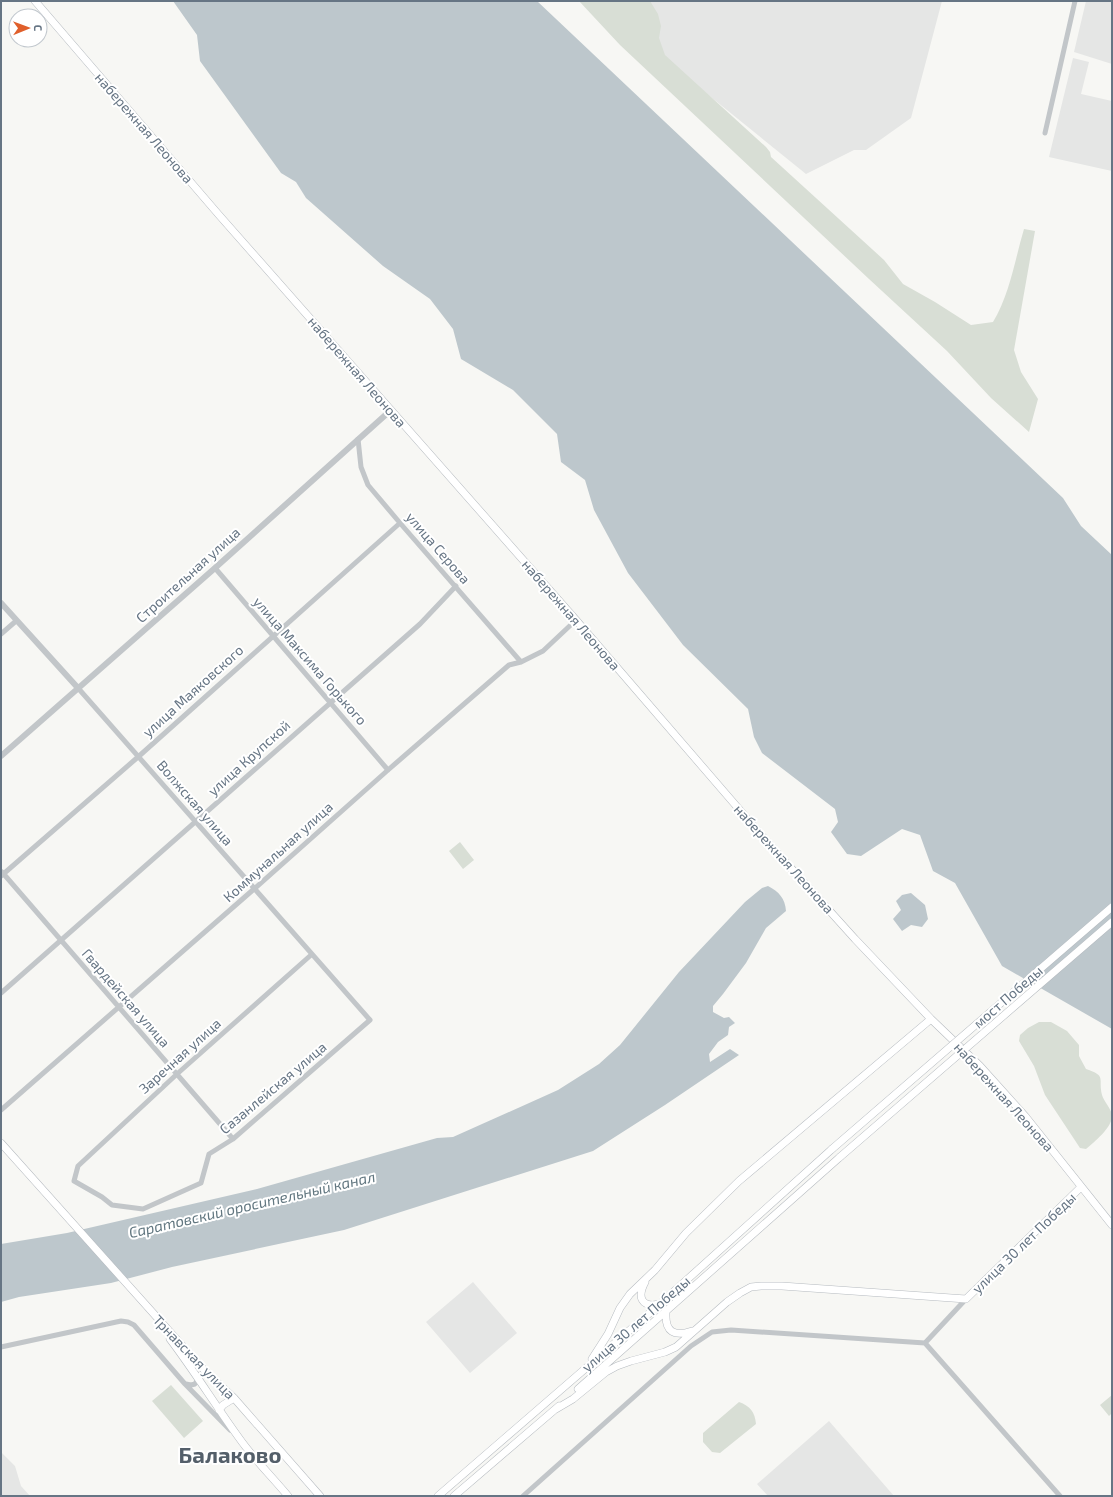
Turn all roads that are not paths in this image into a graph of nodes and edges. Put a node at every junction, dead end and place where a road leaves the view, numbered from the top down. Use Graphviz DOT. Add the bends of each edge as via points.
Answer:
graph roads {
  1 [pos="34,1"];
  2 [pos="1075,1"];
  3 [pos="1045,133"];
  4 [pos="391,410"];
  5 [pos="358,439"];
  6 [pos="400,523"];
  7 [pos="215,568"];
  8 [pos="456,586"];
  9 [pos="1,603"];
  10 [pos="576,620"];
  11 [pos="16,621"];
  12 [pos="1,634"];
  13 [pos="272,636"];
  14 [pos="521,662"];
  15 [pos="78,688"];
  16 [pos="330,703"];
  17 [pos="1,756"];
  18 [pos="138,757"];
  19 [pos="388,770"];
  20 [pos="195,822"];
  21 [pos="2,874"];
  22 [pos="254,889"];
  23 [pos="1112,907"];
  24 [pos="1112,922"];
  25 [pos="61,940"];
  26 [pos="311,955"];
  27 [pos="1,992"];
  28 [pos="118,1007"];
  29 [pos="931,1019"];
  30 [pos="370,1020"];
  31 [pos="177,1074"];
  32 [pos="1,1110"];
  33 [pos="233,1139"];
  34 [pos="1,1143"];
  35 [pos="832,1150"];
  36 [pos="74,1182"];
  37 [pos="1081,1187"];
  38 [pos="1112,1225"];
  39 [pos="647,1278"];
  40 [pos="966,1299"];
  41 [pos="660,1304"];
  42 [pos="146,1306"];
  43 [pos="666,1313"];
  44 [pos="694,1330"];
  45 [pos="924,1343"];
  46 [pos="1,1347"];
  47 [pos="582,1370"];
  48 [pos="197,1374"];
  49 [pos="185,1384"];
  50 [pos="234,1398"];
  51 [pos="556,1409"];
  52 [pos="219,1410"];
  53 [pos="243,1444"];
  54 [pos="288,1496"];
  55 [pos="320,1496"];
  56 [pos="438,1496"];
  57 [pos="454,1496"];
  58 [pos="523,1496"];
  59 [pos="1060,1496"];
  1 -- 4 [label="main road, набережная Леонова"];
  2 -- 3 [label="street"];
  4 -- 5 [label="street, Строительная улица"];
  4 -- 10 [label="main road, набережная Леонова"];
  5 -- 6 [label="street, улица Серова" via="361,466 368,485"];
  5 -- 7 [label="street, Строительная улица"];
  6 -- 8 [label="street, улица Серова"];
  6 -- 13 [label="street, улица Маяковского"];
  7 -- 13 [label="street, улица Максима Горького"];
  7 -- 15 [label="street, Строительная улица"];
  8 -- 14 [label="street, улица Серова"];
  8 -- 16 [label="street, улица Крупской" via="420,624"];
  9 -- 11 [label="street, Волжская улица"];
  10 -- 14 [label="street, Коммунальная улица" via="542,651"];
  10 -- 29 [label="main road, набережная Леонова" via="763,837"];
  11 -- 12 [label="street"];
  11 -- 15 [label="street, Волжская улица"];
  13 -- 16 [label="street, улица Максима Горького"];
  13 -- 18 [label="street, улица Маяковского"];
  14 -- 19 [label="street, Коммунальная улица" via="509,665"];
  15 -- 17 [label="street, Строительная улица"];
  15 -- 18 [label="street, Волжская улица"];
  16 -- 19 [label="street, улица Максима Горького"];
  16 -- 20 [label="street, улица Крупской"];
  18 -- 20 [label="street, Волжская улица"];
  18 -- 21 [label="street, улица Маяковского"];
  19 -- 22 [label="street, Коммунальная улица"];
  20 -- 22 [label="street, Волжская улица"];
  20 -- 25 [label="street, улица Крупской"];
  21 -- 25 [label="street, Гвардейская улица"];
  22 -- 26 [label="street, Волжская улица"];
  22 -- 28 [label="street, Коммунальная улица"];
  23 -- 35 [label="main road, мост Победы, bridge"];
  24 -- 43 [label="main road, bridge"];
  25 -- 27 [label="street, улица Крупской"];
  25 -- 28 [label="street, Гвардейская улица"];
  26 -- 30 [label="street, Волжская улица"];
  26 -- 31 [label="street, Заречная улица"];
  28 -- 31 [label="street, Гвардейская улица"];
  28 -- 32 [label="street, Коммунальная улица"];
  29 -- 37 [label="main road, набережная Леонова" via="980,1066 1025,1116"];
  29 -- 39 [label="main road, улица 30 лет Победы" via="739,1181 686,1233"];
  30 -- 33 [label="street, Сазанлейская улица"];
  31 -- 33 [label="street, Гвардейская улица"];
  31 -- 36 [label="street, Заречная улица" via="78,1166"];
  33 -- 36 [label="street, Сазанлейская улица" via="209,1154 201,1184 143,1208 112,1205"];
  34 -- 42 [label="main road"];
  35 -- 41 [label="main road, улица 30 лет Победы"];
  37 -- 38 [label="main road, набережная Леонова"];
  37 -- 40 [label="main road, улица 30 лет Победы"];
  39 -- 41 [label="main road" via="642,1288 644,1302 648,1305"];
  39 -- 47 [label="main road, улица 30 лет Победы" via="620,1308 608,1334"];
  40 -- 44 [label="main road, улица 30 лет Победы" via="761,1286 740,1292"];
  40 -- 45 [label="street"];
  41 -- 47 [label="main road, улица 30 лет Победы"];
  42 -- 48 [label="main road, Трнавская улица"];
  42 -- 50 [label="main road, Трнавская улица" via="204,1370"];
  43 -- 44 [label="main road" via="670,1331 680,1334"];
  43 -- 51 [label="main road"];
  44 -- 51 [label="main road, улица 30 лет Победы" via="676,1347 630,1361 606,1372 573,1399"];
  45 -- 58 [label="street" via="731,1330 712,1332 691,1346"];
  45 -- 59 [label="street"];
  46 -- 49 [label="street" via="121,1321 128,1322 134,1325"];
  47 -- 56 [label="main road, улица 30 лет Победы"];
  48 -- 49 [label="street" via="195,1384"];
  48 -- 52 [label="main road, Трнавская улица"];
  49 -- 53 [label="street"];
  50 -- 52 [label="main road"];
  50 -- 55 [label="main road, Трнавская улица"];
  51 -- 57 [label="main road"];
  52 -- 53 [label="main road, Трнавская улица"];
  53 -- 54 [label="main road, Трнавская улица"];
}
